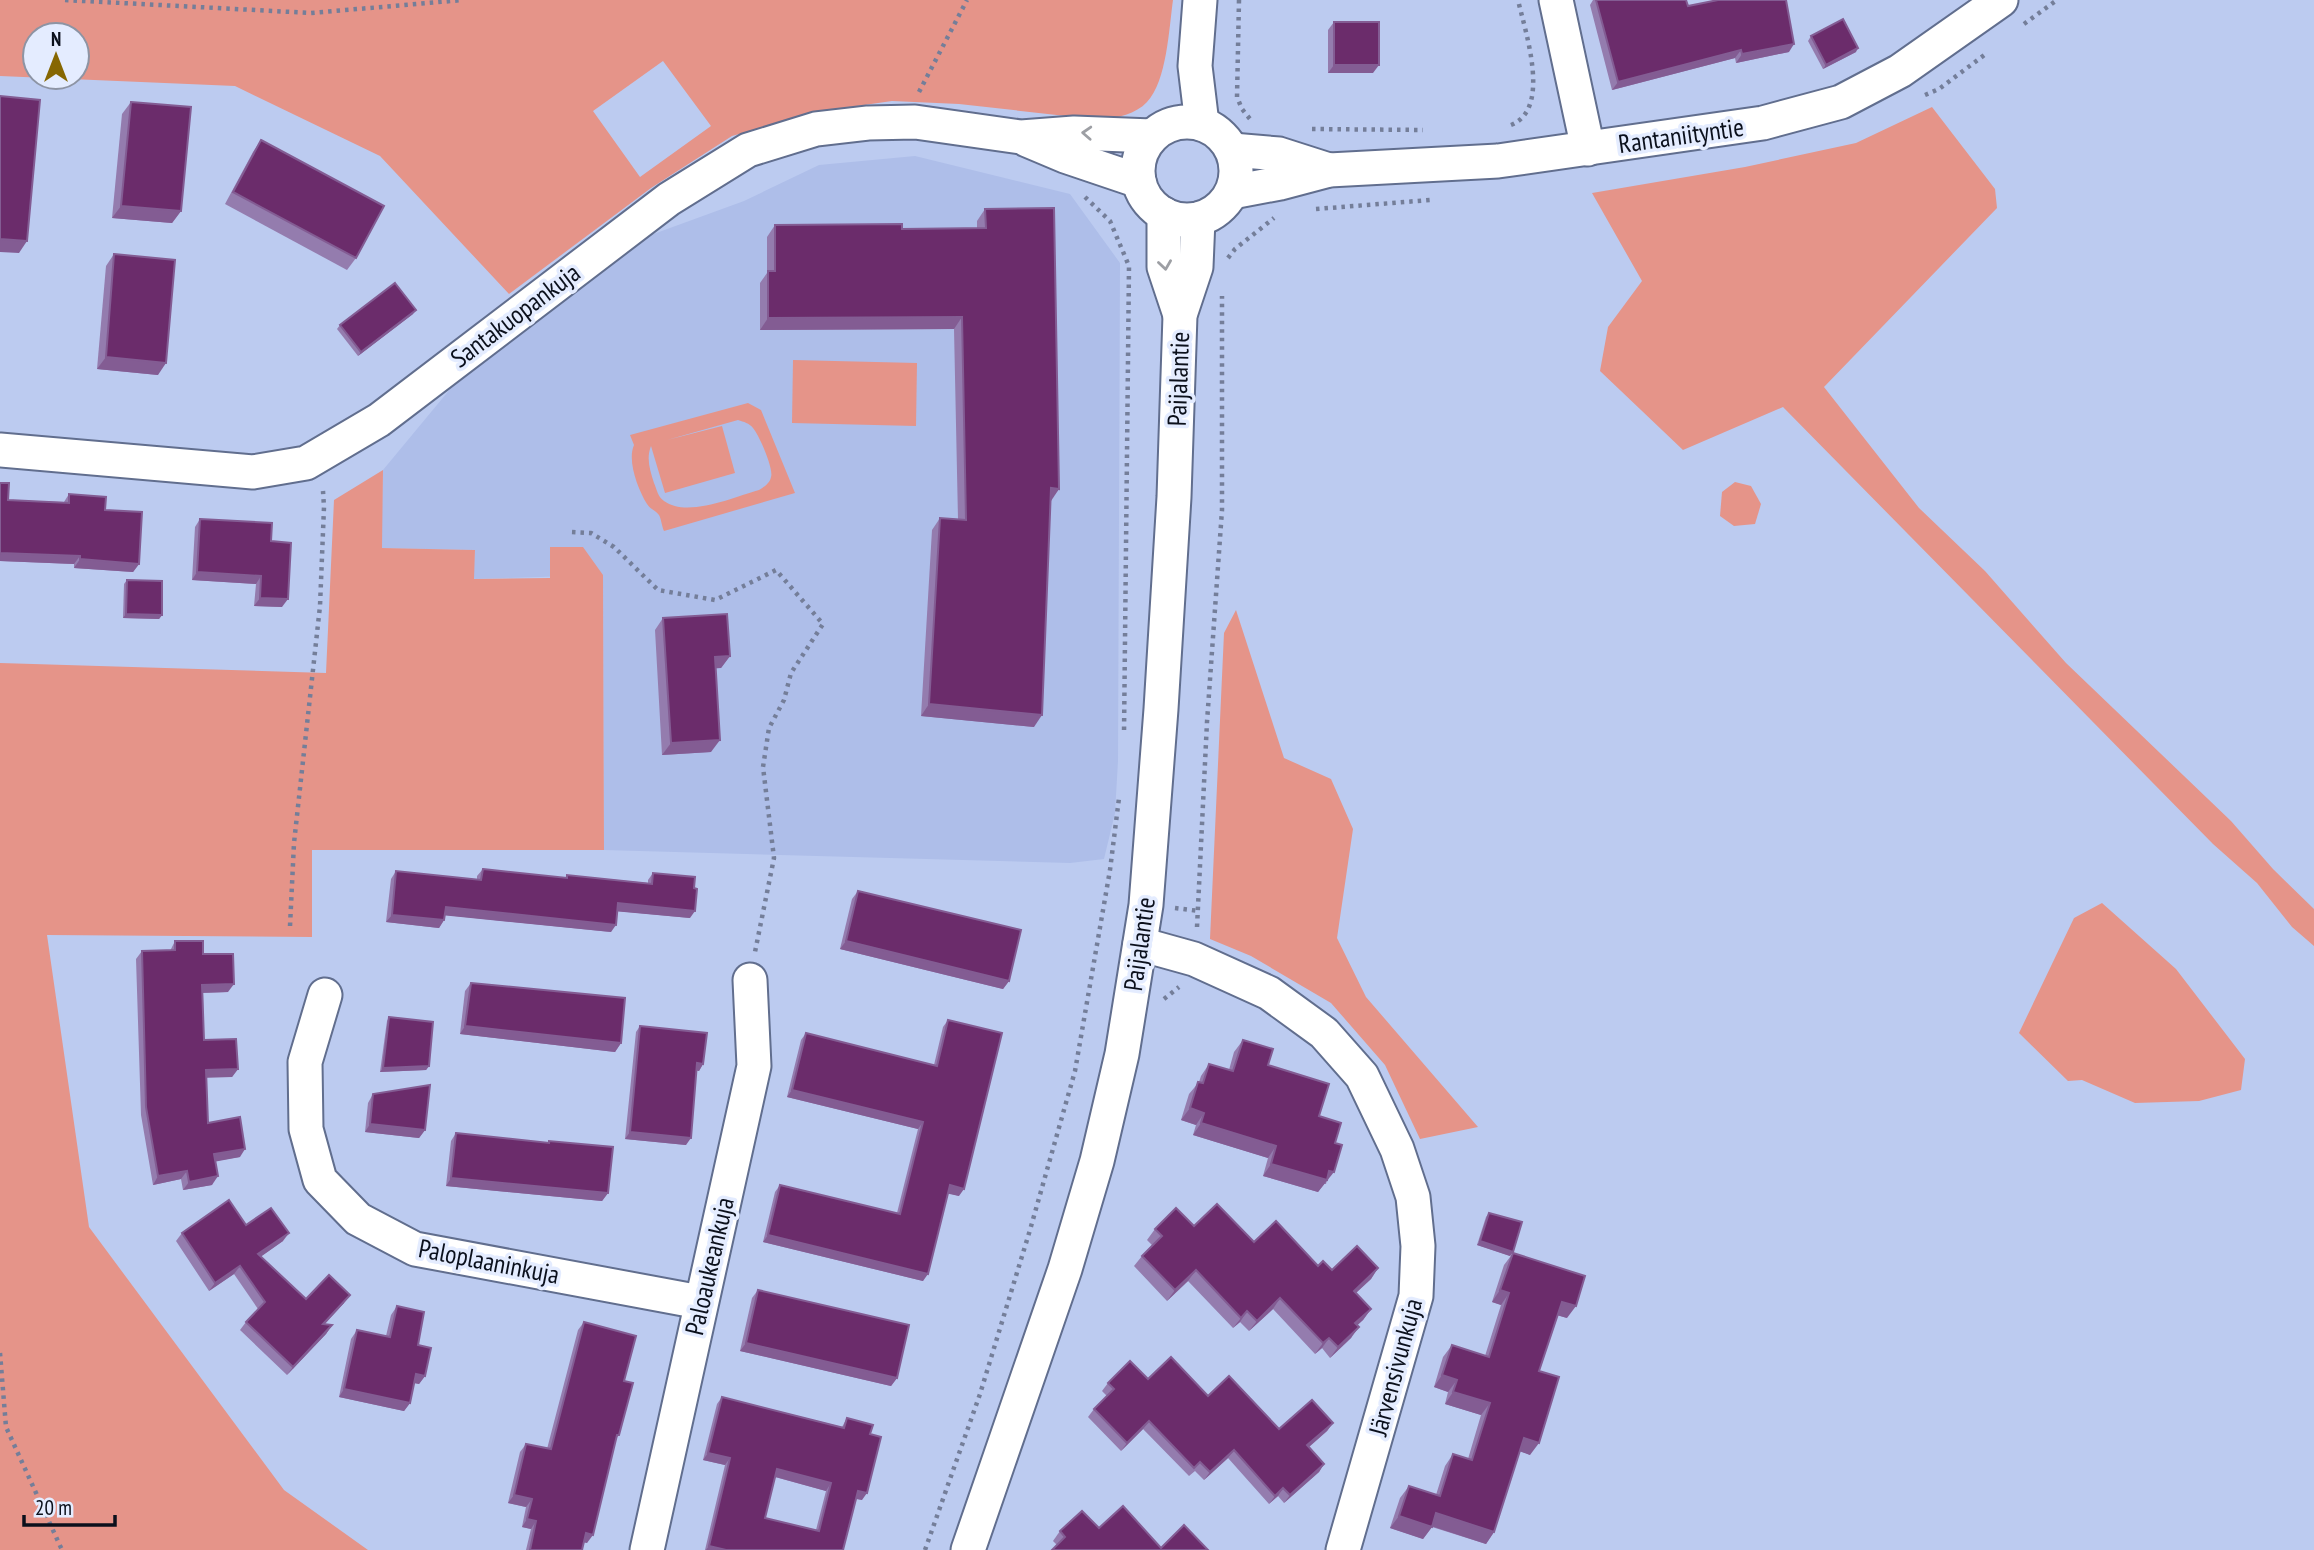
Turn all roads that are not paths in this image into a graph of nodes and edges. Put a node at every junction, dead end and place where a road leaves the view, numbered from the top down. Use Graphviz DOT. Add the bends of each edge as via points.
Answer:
graph roads {
  1 [pos="1200,0"];
  2 [pos="1556,0"];
  3 [pos="2001,0"];
  4 [pos="1175,128"];
  5 [pos="1021,137"];
  6 [pos="1588,149"];
  7 [pos="1232,150"];
  8 [pos="1329,170"];
  9 [pos="1139,181"];
  10 [pos="1232,192"];
  11 [pos="1164,214"];
  12 [pos="1198,219"];
  13 [pos="1180,315"];
  14 [pos="0,450"];
  15 [pos="1140,944"];
  16 [pos="750,981"];
  17 [pos="325,995"];
  18 [pos="700,1302"];
  19 [pos="647,1550"];
  20 [pos="968,1550"];
  21 [pos="1343,1550"];
  1 -- 4 [label="street" via="1195,66"];
  2 -- 6 [label="street"];
  3 -- 6 [label="street, Rantaniityntie" via="1900,71 1841,103 1763,123"];
  4 -- 5 [label="street, Santakuopankuja, one-way"];
  4 -- 7 [label="street" via="1214,130"];
  4 -- 9 [label="street" via="1143,150"];
  5 -- 9 [label="street, Santakuopankuja"];
  5 -- 14 [label="street, Santakuopankuja" via="915,122 868,123 816,129 748,150 669,199 379,420 306,463 253,472"];
  6 -- 8 [label="street, Rantaniityntie" via="1498,161"];
  7 -- 8 [label="street, Rantaniityntie" via="1279,154"];
  7 -- 10 [label="street" via="1236,178"];
  8 -- 10 [label="street, Rantaniityntie"];
  9 -- 11 [label="street" via="1144,194"];
  10 -- 12 [label="street" via="1217,209"];
  11 -- 12 [label="street"];
  11 -- 13 [label="street, Paijalantie, one-way" via="1164,267"];
  12 -- 13 [label="street, Paijalantie" via="1196,267"];
  13 -- 15 [label="street, Paijalantie" via="1161,709"];
  15 -- 20 [label="street, Paijalantie" via="1122,1054 1097,1161 1065,1269"];
  15 -- 21 [label="street, Järvensivunkuja" via="1194,959 1269,993 1324,1033 1362,1076 1397,1149 1413,1197 1418,1246 1416,1296"];
  16 -- 18 [label="street, Paloaukeankuja" via="754,1066"];
  17 -- 18 [label="street, Paloplaaninkuja" via="305,1062 306,1129 320,1180 358,1219 415,1249"];
  18 -- 19 [label="street, Paloaukeankuja"];
}
